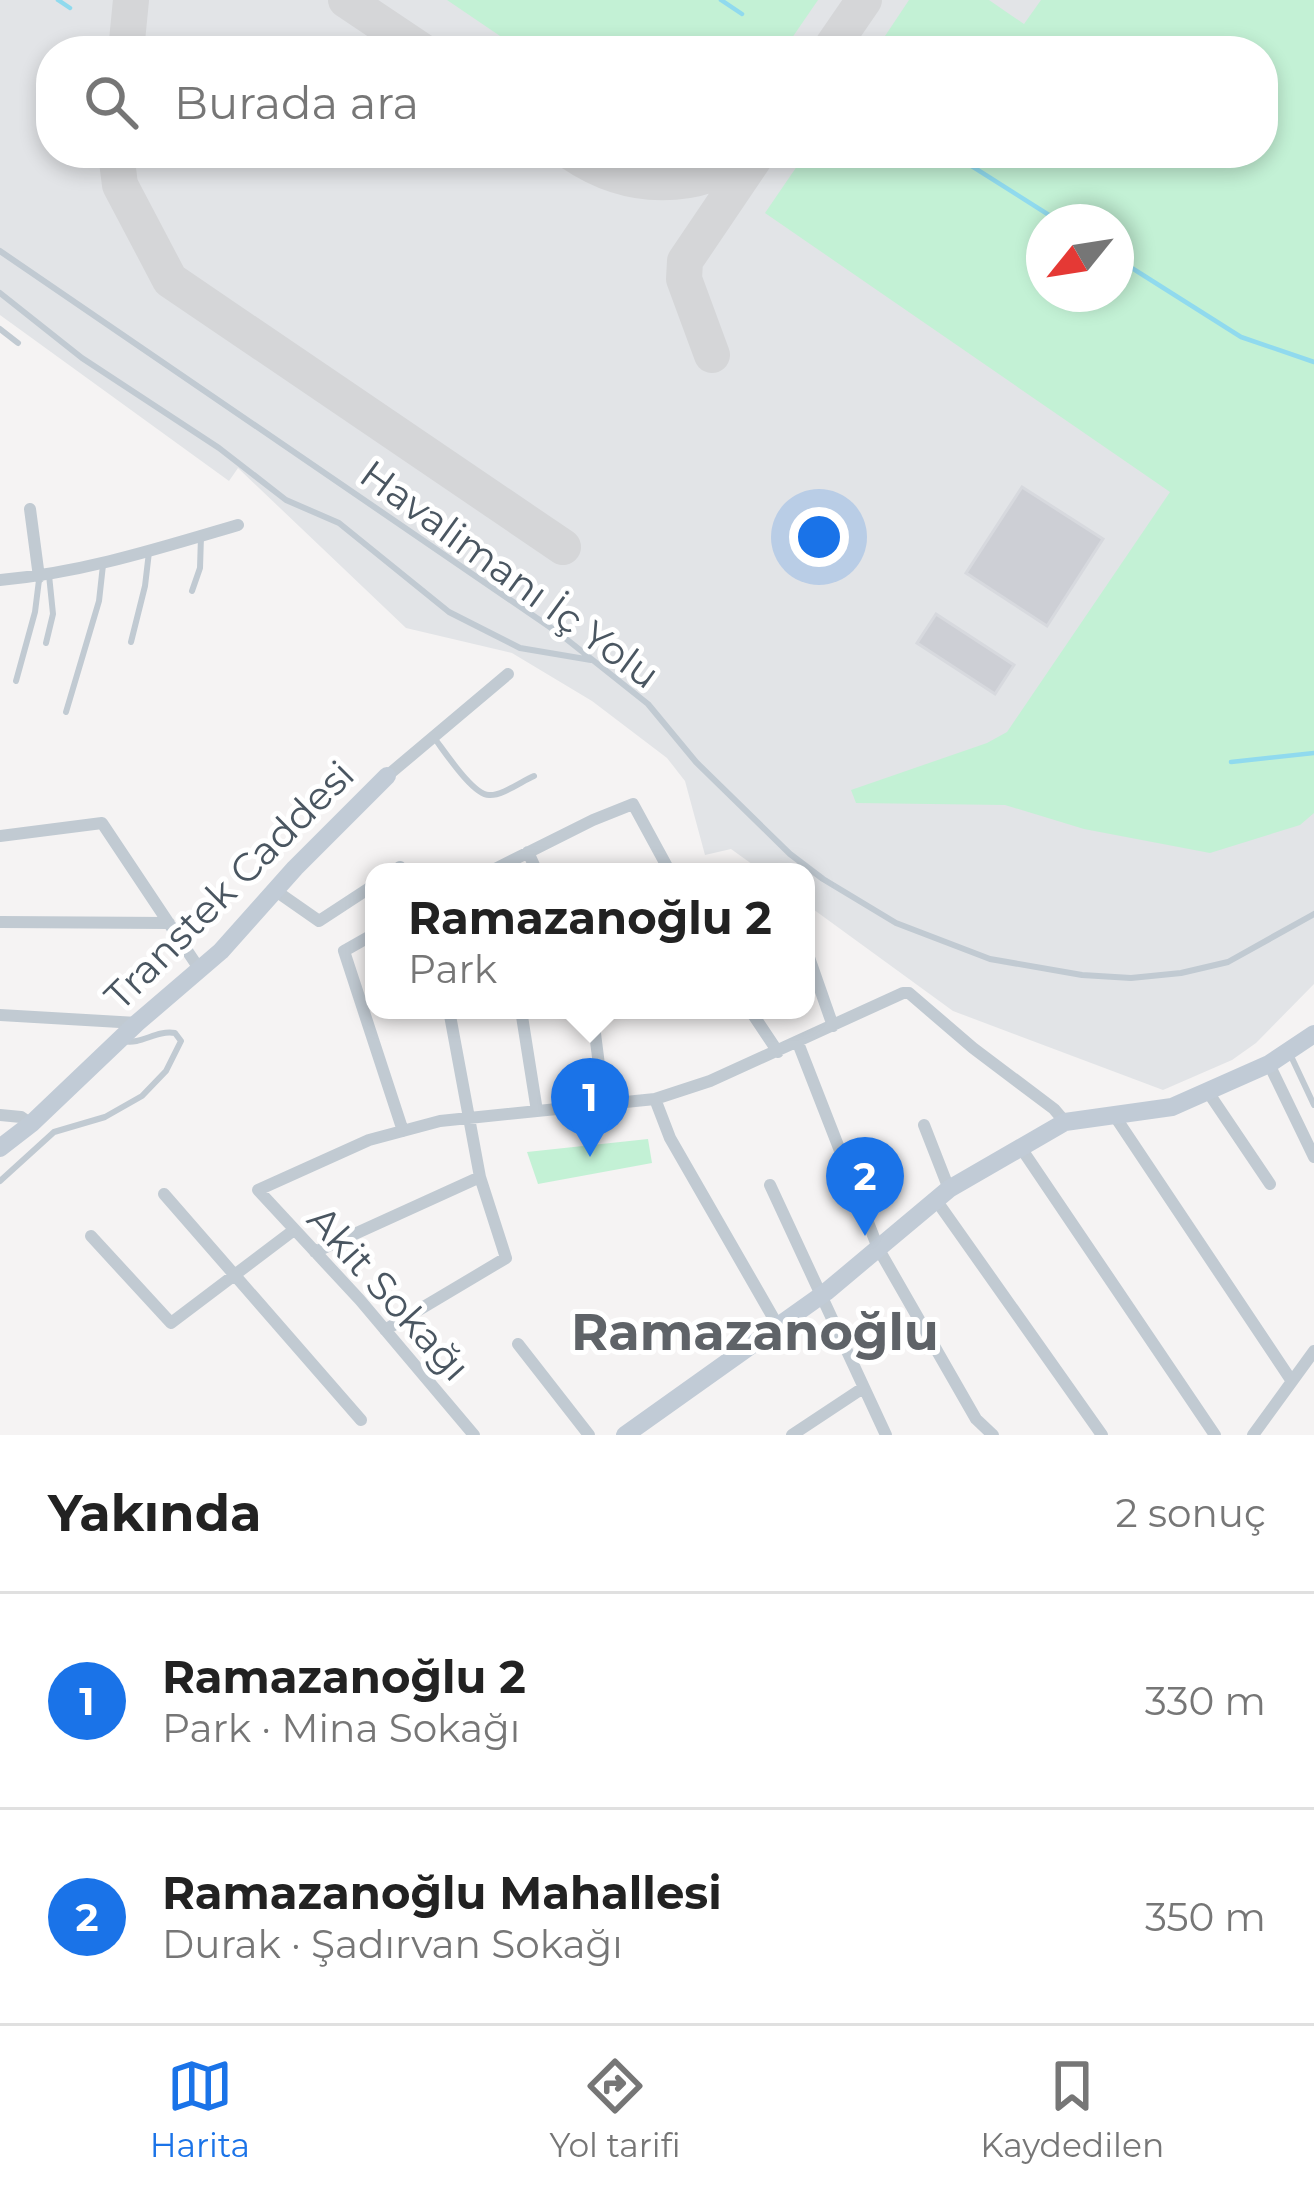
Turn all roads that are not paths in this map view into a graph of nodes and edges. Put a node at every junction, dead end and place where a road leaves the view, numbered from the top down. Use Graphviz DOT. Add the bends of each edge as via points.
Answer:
graph roads {
  1 [pos="0,251"];
  2 [pos="0,293"];
  3 [pos="0,329"];
  4 [pos="18,343"];
  5 [pos="30,509"];
  6 [pos="238,524"];
  7 [pos="201,536"];
  8 [pos="148,551"];
  9 [pos="103,562"];
  10 [pos="44,576"];
  11 [pos="0,580"];
  12 [pos="193,591"];
  13 [pos="131,642"];
  14 [pos="46,643"];
  15 [pos="596,661"];
  16 [pos="508,674"];
  17 [pos="16,681"];
  18 [pos="66,712"];
  19 [pos="433,737"];
  20 [pos="387,776"];
  21 [pos="534,776"];
  22 [pos="0,836"];
  23 [pos="528,852"];
  24 [pos="507,863"];
  25 [pos="533,863"];
  26 [pos="665,863"];
  27 [pos="803,863"];
  28 [pos="815,871"];
  29 [pos="276,891"];
  30 [pos="365,891"];
  31 [pos="1314,914"];
  32 [pos="0,922"];
  33 [pos="170,923"];
  34 [pos="365,939"];
  35 [pos="200,970"];
  36 [pos="815,975"];
  37 [pos="365,1015"];
  38 [pos="0,1016"];
  39 [pos="1314,1016"];
  40 [pos="366,1019"];
  41 [pos="450,1019"];
  42 [pos="522,1019"];
  43 [pos="593,1019"];
  44 [pos="756,1019"];
  45 [pos="137,1023"];
  46 [pos="833,1026"];
  47 [pos="1314,1034"];
  48 [pos="120,1040"];
  49 [pos="798,1042"];
  50 [pos="778,1052"];
  51 [pos="1290,1053"];
  52 [pos="1269,1064"];
  53 [pos="1208,1092"];
  54 [pos="656,1099"];
  55 [pos="604,1104"];
  56 [pos="1314,1105"];
  57 [pos="537,1111"];
  58 [pos="0,1115"];
  59 [pos="1114,1115"];
  60 [pos="467,1118"];
  61 [pos="1065,1122"];
  62 [pos="31,1124"];
  63 [pos="924,1125"];
  64 [pos="403,1131"];
  65 [pos="0,1148"];
  66 [pos="1021,1148"];
  67 [pos="1314,1157"];
  68 [pos="480,1177"];
  69 [pos="0,1181"];
  70 [pos="1270,1184"];
  71 [pos="770,1185"];
  72 [pos="164,1194"];
  73 [pos="942,1195"];
  74 [pos="294,1230"];
  75 [pos="92,1236"];
  76 [pos="878,1248"];
  77 [pos="315,1252"];
  78 [pos="233,1276"];
  79 [pos="820,1296"];
  80 [pos="778,1326"];
  81 [pos="385,1330"];
  82 [pos="518,1345"];
  83 [pos="1314,1351"];
  84 [pos="1291,1380"];
  85 [pos="863,1388"];
  86 [pos="361,1420"];
  87 [pos="474,1435"];
  88 [pos="590,1435"];
  89 [pos="625,1435"];
  90 [pos="792,1435"];
  91 [pos="886,1435"];
  92 [pos="993,1435"];
  93 [pos="1102,1435"];
  94 [pos="1215,1435"];
  95 [pos="1253,1435"];
  1 -- 15 [label="lane, Havalimanı İç Yolu"];
  2 -- 15 [label="lane" via="286,500 339,524 449,612 520,648"];
  3 -- 4 [label="lane"];
  5 -- 10 [label="street"];
  6 -- 7 [label="street"];
  7 -- 8 [label="street"];
  7 -- 12 [label="lane"];
  8 -- 9 [label="street"];
  8 -- 13 [label="lane"];
  9 -- 10 [label="street"];
  9 -- 18 [label="lane"];
  10 -- 11 [label="street"];
  10 -- 14 [label="lane" via="53,614"];
  10 -- 17 [label="lane"];
  15 -- 27 [label="lane, Havalimanı İç Yolu"];
  16 -- 19 [label="street, Transtek Caddesi"];
  19 -- 20 [label="street, Transtek Caddesi"];
  19 -- 21 [label="lane" via="484,794"];
  20 -- 29 [label="main road, Transtek Caddesi"];
  22 -- 33 [label="street" via="103,823"];
  23 -- 24 [label="street"];
  23 -- 25 [label="street"];
  23 -- 26 [label="street" via="633,804"];
  28 -- 31 [label="lane, Havalimanı İç Yolu" via="866,907 963,951 1082,975 1154,977 1228,962"];
  29 -- 30 [label="street" via="319,921"];
  29 -- 35 [label="main road, Transtek Caddesi"];
  32 -- 33 [label="street"];
  33 -- 35 [label="street"];
  34 -- 37 [label="street" via="344,951"];
  35 -- 45 [label="main road, Transtek Caddesi"];
  36 -- 46 [label="street"];
  38 -- 45 [label="street"];
  39 -- 51 [label="main road"];
  40 -- 64 [label="street"];
  41 -- 60 [label="street"];
  42 -- 57 [label="street"];
  43 -- 55 [label="street"];
  44 -- 50 [label="street"];
  45 -- 48 [label="main road, Transtek Caddesi"];
  46 -- 49 [label="street"];
  46 -- 61 [label="street" via="909,993"];
  47 -- 51 [label="main road"];
  48 -- 62 [label="main road, Transtek Caddesi"];
  48 -- 69 [label="lane" via="165,1032 181,1041 142,1096 54,1132"];
  49 -- 50 [label="street"];
  49 -- 76 [label="street"];
  50 -- 54 [label="street"];
  51 -- 52 [label="main road"];
  51 -- 56 [label="lane"];
  52 -- 53 [label="main road"];
  52 -- 67 [label="street"];
  53 -- 59 [label="main road" via="1172,1107"];
  53 -- 70 [label="street"];
  54 -- 55 [label="street"];
  54 -- 80 [label="street" via="670,1138"];
  55 -- 57 [label="street"];
  57 -- 60 [label="street"];
  58 -- 62 [label="street"];
  59 -- 61 [label="main road"];
  59 -- 84 [label="street"];
  60 -- 64 [label="street"];
  60 -- 68 [label="street"];
  61 -- 66 [label="main road"];
  62 -- 65 [label="main road, Transtek Caddesi"];
  63 -- 73 [label="street"];
  64 -- 74 [label="street, Akit Sokağı" via="258,1190"];
  66 -- 73 [label="main road"];
  66 -- 94 [label="street"];
  68 -- 77 [label="street"];
  68 -- 81 [label="street" via="506,1258"];
  71 -- 79 [label="street"];
  72 -- 78 [label="street"];
  73 -- 76 [label="main road"];
  73 -- 93 [label="street"];
  74 -- 77 [label="street, Akit Sokağı"];
  74 -- 78 [label="street"];
  75 -- 78 [label="street" via="172,1323"];
  76 -- 79 [label="main road"];
  76 -- 92 [label="street" via="976,1419"];
  77 -- 81 [label="street, Akit Sokağı"];
  78 -- 86 [label="street"];
  79 -- 80 [label="main road"];
  79 -- 85 [label="street"];
  80 -- 89 [label="main road"];
  81 -- 87 [label="street, Akit Sokağı"];
  82 -- 88 [label="street"];
  83 -- 84 [label="street"];
  84 -- 95 [label="street"];
  85 -- 90 [label="street"];
  85 -- 91 [label="street"];
}
